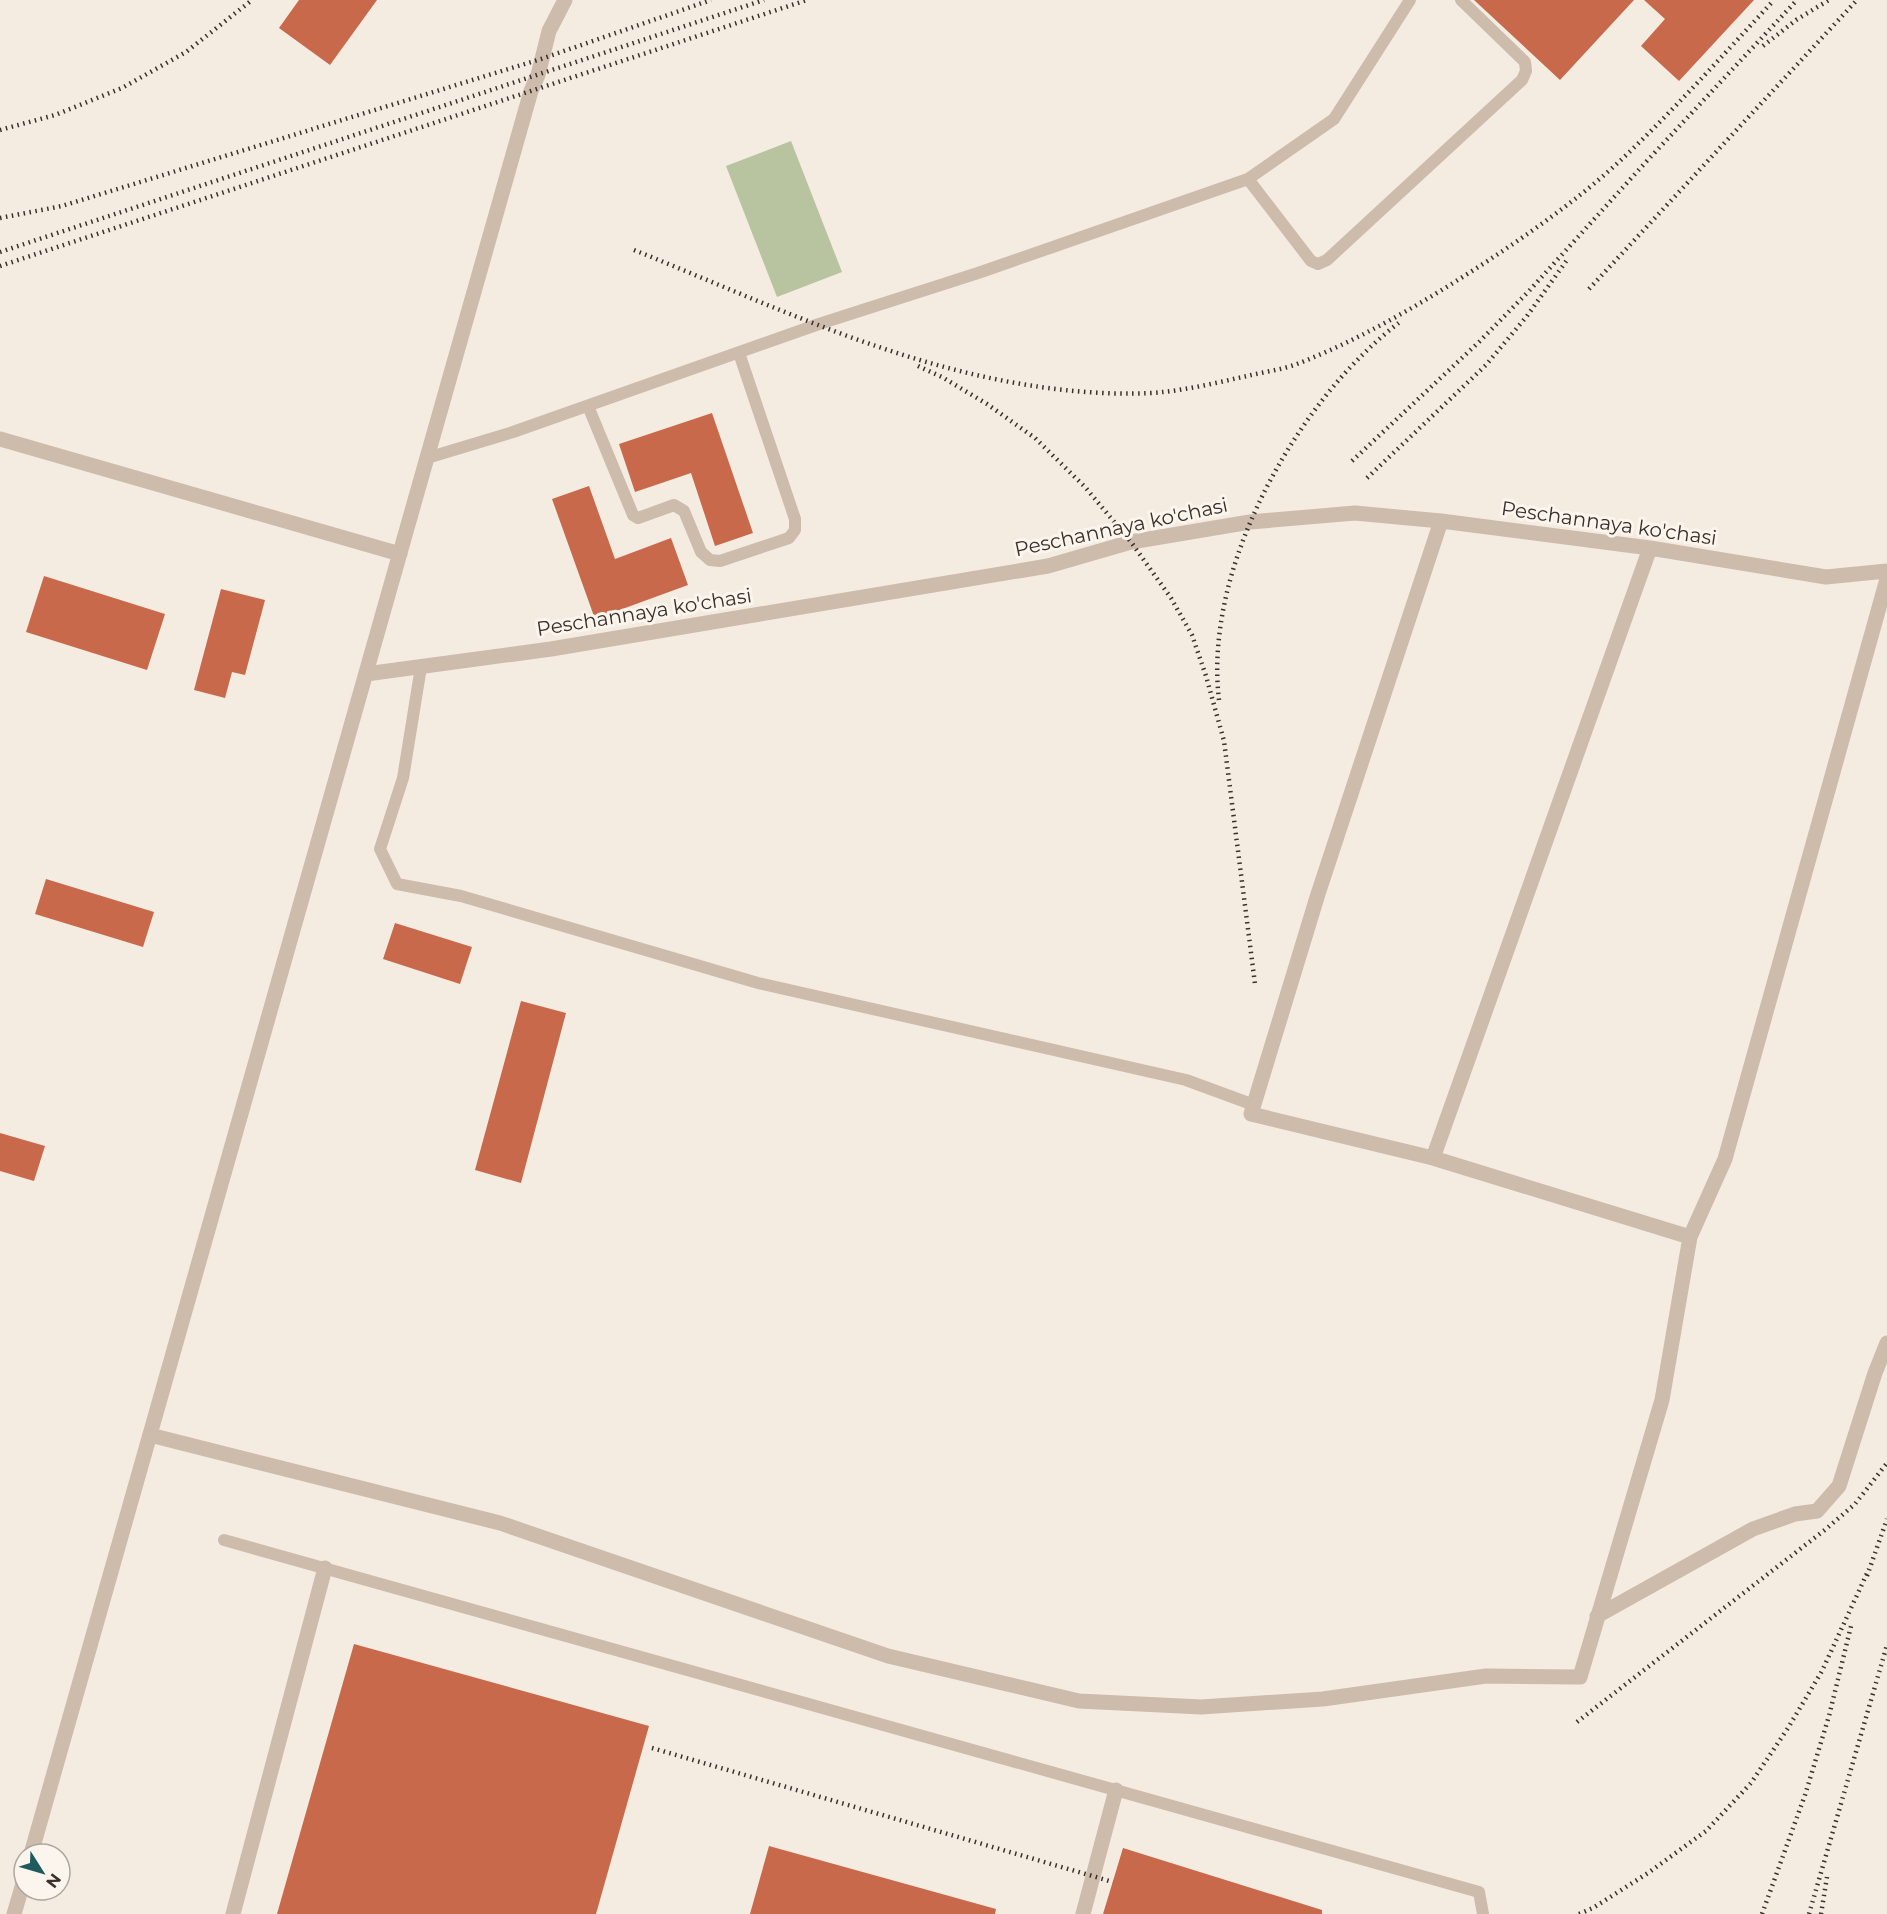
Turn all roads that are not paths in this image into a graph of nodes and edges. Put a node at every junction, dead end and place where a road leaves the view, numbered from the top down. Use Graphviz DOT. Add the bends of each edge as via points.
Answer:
graph roads {
  1 [pos="565,0"];
  2 [pos="1410,0"];
  3 [pos="1461,0"];
  4 [pos="1248,179"];
  5 [pos="739,353"];
  6 [pos="588,406"];
  7 [pos="0,439"];
  8 [pos="427,458"];
  9 [pos="1441,520"];
  10 [pos="1650,548"];
  11 [pos="400,554"];
  12 [pos="1887,572"];
  13 [pos="1887,579"];
  14 [pos="421,667"];
  15 [pos="366,674"];
  16 [pos="1254,1105"];
  17 [pos="1433,1158"];
  18 [pos="1690,1237"];
  19 [pos="1887,1343"];
  20 [pos="150,1435"];
  21 [pos="224,1540"];
  22 [pos="325,1568"];
  23 [pos="1597,1616"];
  24 [pos="1116,1790"];
  25 [pos="34,1842"];
  26 [pos="233,1914"];
  27 [pos="1083,1914"];
  28 [pos="1484,1914"];
  1 -- 8 [label="street" via="549,31"];
  2 -- 4 [label="lane" via="1334,119"];
  3 -- 4 [label="lane" via="1525,62 1522,80 1327,260 1318,264 1311,261"];
  4 -- 5 [label="lane"];
  5 -- 6 [label="lane"];
  5 -- 6 [label="lane" via="795,519 795,530 789,538 720,561 710,560 701,552 680,507 674,505 638,518 633,515"];
  6 -- 8 [label="lane"];
  7 -- 11 [label="street"];
  8 -- 11 [label="street"];
  9 -- 10 [label="street, Peschannaya ko'chasi"];
  9 -- 14 [label="street, Peschannaya ko'chasi" via="1355,513 1272,518 1131,542 1036,568"];
  9 -- 16 [label="street" via="1318,894"];
  10 -- 12 [label="street, Peschannaya ko'chasi" via="1826,577"];
  10 -- 17 [label="street"];
  11 -- 15 [label="street"];
  13 -- 18 [label="street" via="1725,1159"];
  14 -- 15 [label="street, Peschannaya ko'chasi"];
  14 -- 16 [label="lane" via="403,778 380,849 397,884 461,896 758,983 1186,1080"];
  15 -- 20 [label="street"];
  16 -- 17 [label="street" via="1251,1114"];
  17 -- 18 [label="street"];
  18 -- 23 [label="street" via="1662,1400"];
  19 -- 23 [label="street" via="1839,1486 1817,1510 1753,1529"];
  20 -- 23 [label="street" via="500,1523 888,1656 1079,1701 1201,1707 1323,1699 1486,1676 1580,1677"];
  20 -- 25 [label="street"];
  21 -- 22 [label="lane"];
  22 -- 24 [label="lane"];
  22 -- 26 [label="street"];
  24 -- 27 [label="street"];
  24 -- 28 [label="lane" via="1479,1892"];
}
